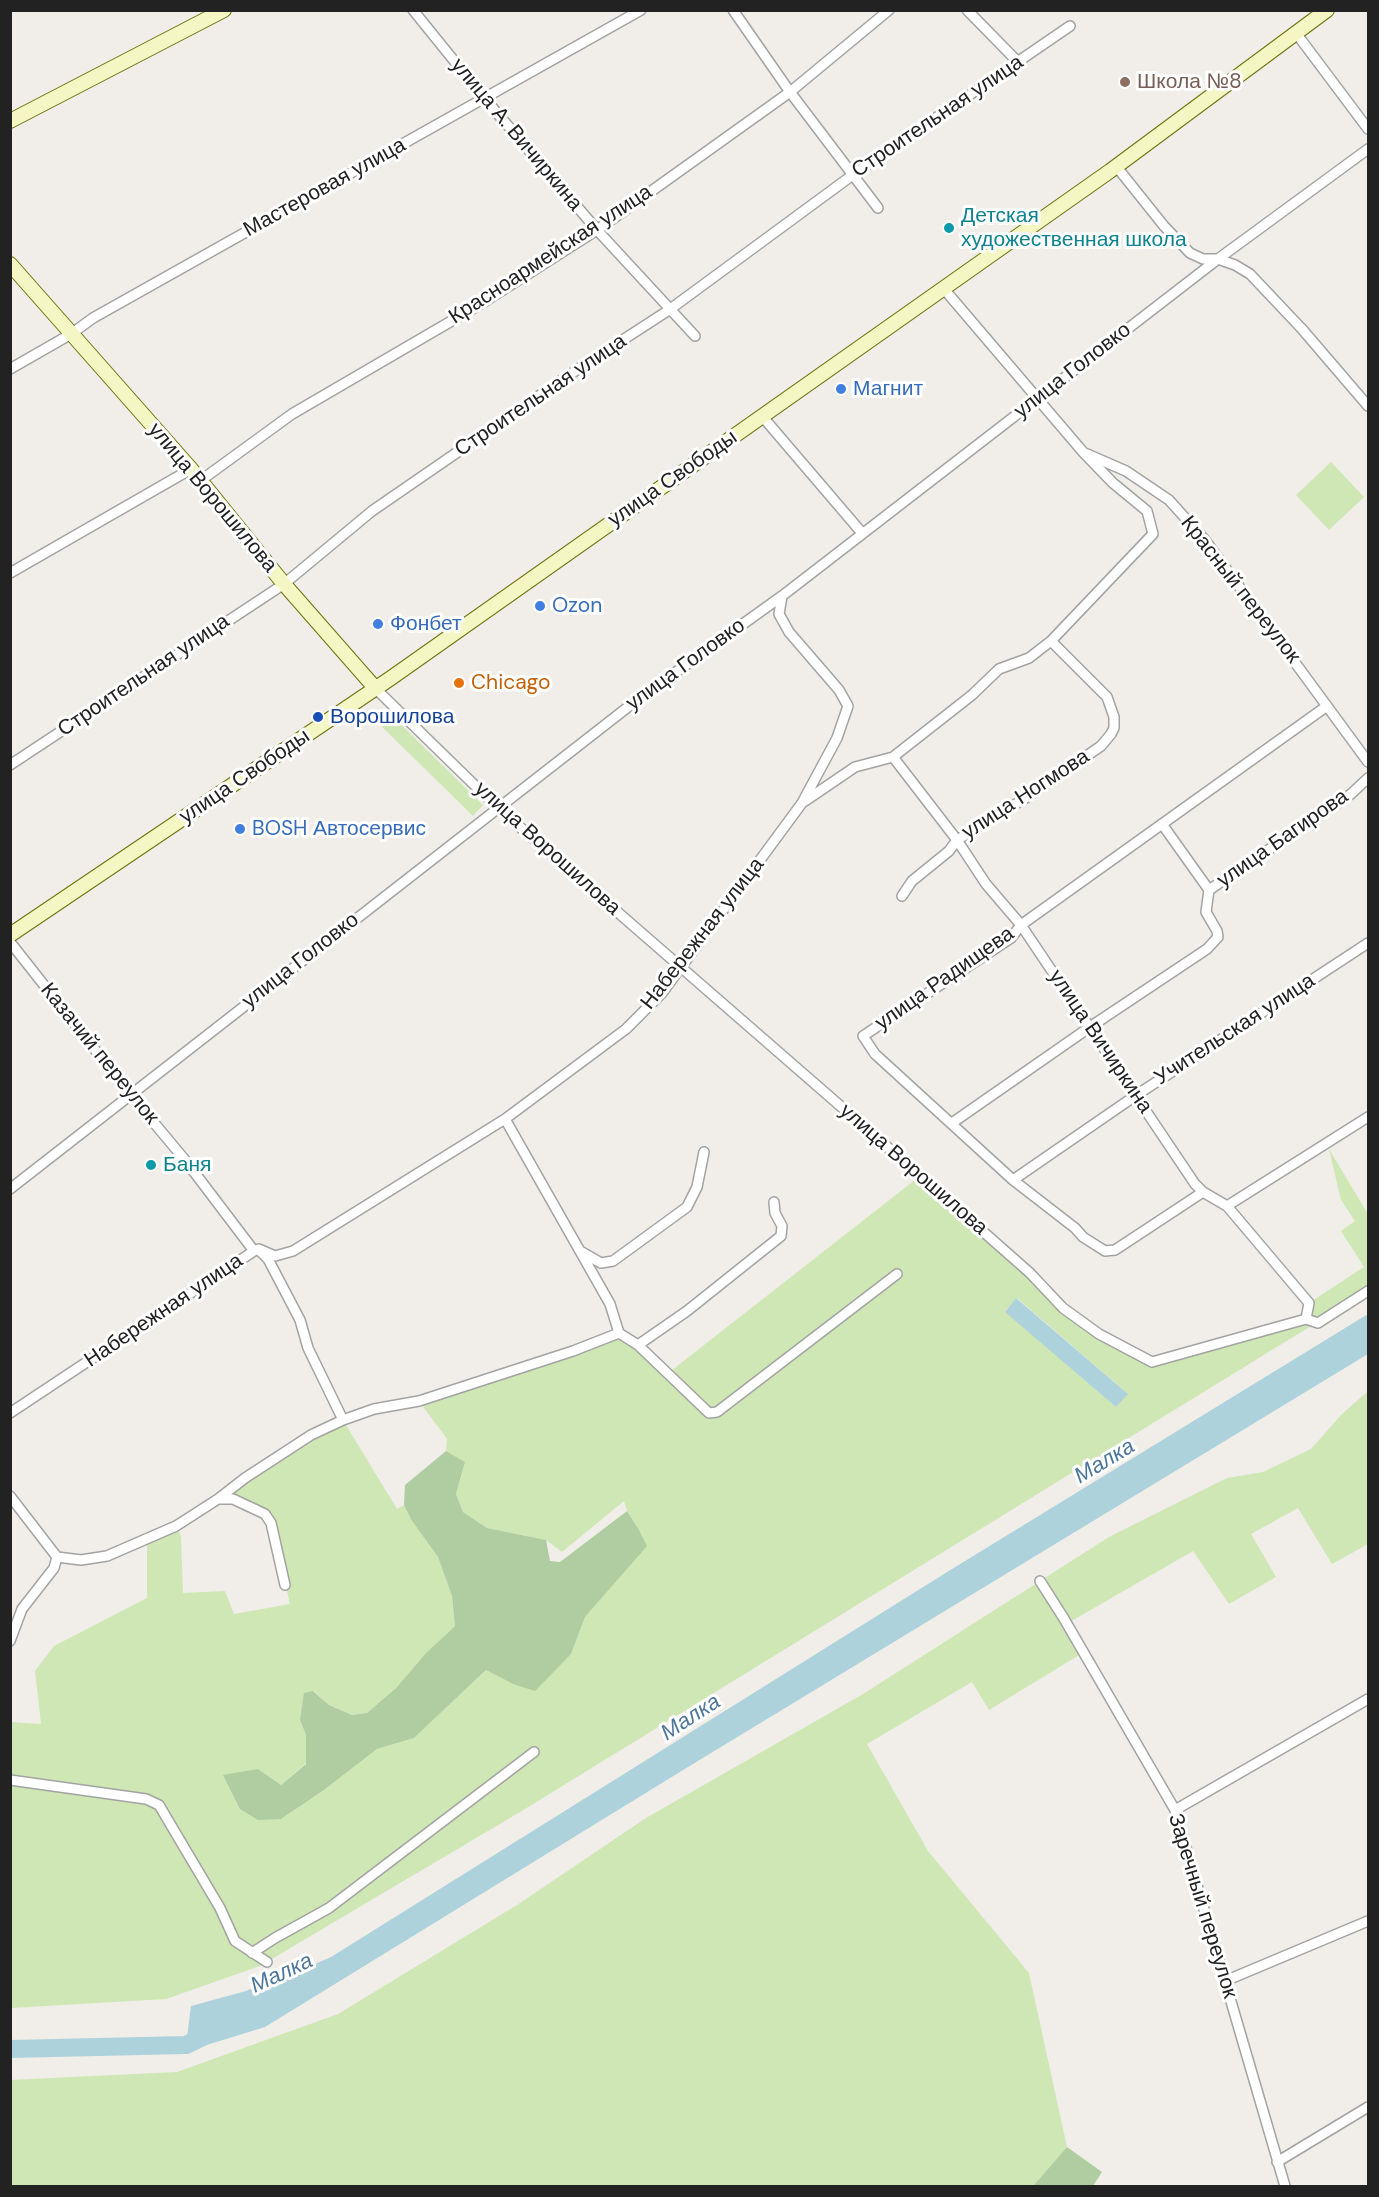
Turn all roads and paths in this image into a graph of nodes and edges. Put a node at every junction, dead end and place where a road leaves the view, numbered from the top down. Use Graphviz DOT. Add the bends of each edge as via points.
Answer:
graph roads {
  1 [pos="224,10"];
  2 [pos="413,10"];
  3 [pos="641,10"];
  4 [pos="733,10"];
  5 [pos="889,10"];
  6 [pos="967,10"];
  7 [pos="1327,10"];
  8 [pos="1070,26"];
  9 [pos="1296,33"];
  10 [pos="1018,62"];
  11 [pos="790,92"];
  12 [pos="485,99"];
  13 [pos="10,122"];
  14 [pos="1368,129"];
  15 [pos="1368,149"];
  16 [pos="1116,166"];
  17 [pos="853,175"];
  18 [pos="878,208"];
  19 [pos="597,230"];
  20 [pos="1218,259"];
  21 [pos="10,264"];
  22 [pos="944,289"];
  23 [pos="669,310"];
  24 [pos="71,334"];
  25 [pos="695,336"];
  26 [pos="10,369"];
  27 [pos="1037,399"];
  28 [pos="1368,406"];
  29 [pos="762,416"];
  30 [pos="1083,452"];
  31 [pos="190,469"];
  32 [pos="200,481"];
  33 [pos="862,533"];
  34 [pos="1154,534"];
  35 [pos="10,573"];
  36 [pos="284,584"];
  37 [pos="782,596"];
  38 [pos="1051,641"];
  39 [pos="376,689"];
  40 [pos="1328,706"];
  41 [pos="893,757"];
  42 [pos="1368,762"];
  43 [pos="10,765"];
  44 [pos="1368,778"];
  45 [pos="802,803"];
  46 [pos="498,808"];
  47 [pos="1162,824"];
  48 [pos="957,840"];
  49 [pos="1209,890"];
  50 [pos="902,896"];
  51 [pos="1021,925"];
  52 [pos="10,935"];
  53 [pos="10,942"];
  54 [pos="1368,943"];
  55 [pos="681,968"];
  56 [pos="1090,1028"];
  57 [pos="130,1094"];
  58 [pos="1135,1096"];
  59 [pos="1368,1117"];
  60 [pos="505,1119"];
  61 [pos="952,1124"];
  62 [pos="704,1152"];
  63 [pos="1013,1180"];
  64 [pos="10,1189"];
  65 [pos="1203,1192"];
  66 [pos="774,1202"];
  67 [pos="1227,1206"];
  68 [pos="257,1250"];
  69 [pos="580,1251"];
  70 [pos="897,1274"];
  71 [pos="1368,1291"];
  72 [pos="1306,1319"];
  73 [pos="619,1333"];
  74 [pos="638,1345"];
  75 [pos="10,1413"];
  76 [pos="343,1420"];
  77 [pos="10,1496"];
  78 [pos="218,1499"];
  79 [pos="57,1557"];
  80 [pos="1040,1581"];
  81 [pos="285,1585"];
  82 [pos="10,1641"];
  83 [pos="1368,1699"];
  84 [pos="534,1752"];
  85 [pos="10,1780"];
  86 [pos="1175,1810"];
  87 [pos="1368,1921"];
  88 [pos="252,1953"];
  89 [pos="267,1962"];
  90 [pos="1225,1981"];
  91 [pos="1368,2107"];
  92 [pos="1277,2162"];
  93 [pos="1285,2187"];
  1 -- 13 [label="main road"];
  2 -- 12 [label="street, улица А. Вичиркина"];
  3 -- 12 [label="street, Мастеровая улица"];
  4 -- 11 [label="street"];
  5 -- 11 [label="street, Красноармейская улица"];
  6 -- 10 [label="street"];
  7 -- 9 [label="main road, улица Свободы"];
  8 -- 10 [label="street, Строительная улица"];
  9 -- 14 [label="street"];
  9 -- 16 [label="main road, улица Свободы"];
  10 -- 17 [label="street, Строительная улица"];
  11 -- 17 [label="street"];
  11 -- 19 [label="street, Красноармейская улица"];
  12 -- 19 [label="street, улица А. Вичиркина"];
  12 -- 24 [label="street, Мастеровая улица" via="93,318"];
  15 -- 20 [label="street, улица Головко"];
  16 -- 20 [label="street" via="1190,253 1203,259"];
  16 -- 22 [label="main road, улица Свободы"];
  17 -- 18 [label="street"];
  17 -- 23 [label="street, Строительная улица"];
  19 -- 23 [label="street, улица А. Вичиркина"];
  19 -- 32 [label="street, Красноармейская улица" via="484,302 292,414"];
  20 -- 27 [label="street, улица Головко"];
  20 -- 28 [label="street" via="1250,274"];
  21 -- 24 [label="main road, улица Ворошилова"];
  22 -- 27 [label="street, Красный переулок"];
  22 -- 29 [label="main road, улица Свободы"];
  23 -- 25 [label="street, улица А. Вичиркина"];
  23 -- 36 [label="street, Строительная улица" via="372,511"];
  24 -- 26 [label="street, Мастеровая улица"];
  24 -- 31 [label="main road, улица Ворошилова"];
  27 -- 30 [label="street, Красный переулок"];
  27 -- 33 [label="street, улица Головко"];
  29 -- 33 [label="street"];
  29 -- 39 [label="main road, улица Свободы"];
  30 -- 34 [label="street, Красный переулок" via="1148,511"];
  30 -- 40 [label="street, Красный переулок" via="1126,471 1169,500 1205,540"];
  31 -- 32 [label="main road, улица Ворошилова"];
  31 -- 35 [label="street"];
  32 -- 36 [label="main road, улица Ворошилова"];
  33 -- 37 [label="street, улица Головко"];
  34 -- 38 [label="street, Набережная улица"];
  36 -- 39 [label="main road, улица Ворошилова"];
  36 -- 43 [label="street, Строительная улица"];
  37 -- 45 [label="street, Набережная улица" via="779,614 789,632 848,706 837,738"];
  37 -- 46 [label="street, улица Головко" via="637,700"];
  38 -- 41 [label="street, Набережная улица" via="1029,658 999,669"];
  38 -- 48 [label="street, улица Ногмова" via="1107,697 1114,728 1101,746"];
  39 -- 46 [label="street, улица Ворошилова"];
  39 -- 52 [label="main road, улица Свободы"];
  40 -- 42 [label="street, Красный переулок"];
  40 -- 47 [label="street, улица Радищева"];
  41 -- 45 [label="street, Набережная улица" via="855,767"];
  41 -- 48 [label="street, улица Вичиркина"];
  44 -- 49 [label="street, улица Багирова" via="1351,794"];
  45 -- 55 [label="street, Набережная улица"];
  46 -- 55 [label="street, улица Ворошилова"];
  46 -- 57 [label="street, улица Головко"];
  47 -- 49 [label="street"];
  47 -- 51 [label="street, улица Радищева"];
  48 -- 50 [label="street, улица Ногмова" via="912,881"];
  48 -- 51 [label="street, улица Вичиркина" via="986,884"];
  49 -- 56 [label="street, улица Багирова" via="1206,912 1217,930 1214,942"];
  51 -- 56 [label="street, улица Вичиркина"];
  51 -- 61 [label="street, улица Радищева" via="1011,938 863,1036 875,1054"];
  53 -- 57 [label="street, Казачий переулок"];
  54 -- 58 [label="street, Учительская улица"];
  55 -- 60 [label="street, Набережная улица" via="626,1029"];
  55 -- 72 [label="street, улица Ворошилова" via="1022,1266 1064,1308 1099,1334 1152,1362"];
  56 -- 58 [label="street, улица Вичиркина"];
  56 -- 61 [label="street, улица Багирова"];
  57 -- 64 [label="street, улица Головко"];
  57 -- 68 [label="street, Казачий переулок"];
  58 -- 63 [label="street, Учительская улица"];
  58 -- 65 [label="street, улица Вичиркина"];
  59 -- 67 [label="street"];
  60 -- 68 [label="street, Набережная улица" via="293,1251 275,1256"];
  60 -- 69 [label="street"];
  61 -- 63 [label="street, улица Радищева"];
  62 -- 69 [label="street" via="697,1187 687,1207 613,1261 602,1263"];
  63 -- 65 [label="street, улица Радищева" via="1105,1251 1115,1250"];
  65 -- 67 [label="street, улица Вичиркина"];
  66 -- 74 [label="street" via="781,1236"];
  67 -- 72 [label="street, улица Вичиркина" via="1309,1303"];
  68 -- 75 [label="street, Набережная улица"];
  68 -- 76 [label="street, Казачий переулок" via="268,1259 300,1320 308,1348"];
  69 -- 73 [label="street" via="610,1304"];
  70 -- 74 [label="street" via="717,1412 709,1413"];
  71 -- 72 [label="street" via="1318,1323"];
  73 -- 74 [label="street"];
  73 -- 76 [label="street" via="419,1401 374,1409"];
  76 -- 78 [label="street" via="311,1435"];
  77 -- 79 [label="street"];
  78 -- 79 [label="street" via="176,1526 107,1556 81,1560"];
  78 -- 81 [label="street" via="233,1499 265,1514 271,1523"];
  79 -- 82 [label="street" via="54,1568 22,1609"];
  80 -- 86 [label="street, Заречный переулок"];
  83 -- 86 [label="street"];
  84 -- 88 [label="street" via="329,1908"];
  85 -- 88 [label="street" via="146,1799 159,1805 220,1908 235,1941"];
  86 -- 90 [label="street, Заречный переулок"];
  87 -- 90 [label="street"];
  88 -- 89 [label="street"];
  90 -- 92 [label="street, Заречный переулок"];
  91 -- 92 [label="street"];
  92 -- 93 [label="street, Заречный переулок"];
}
